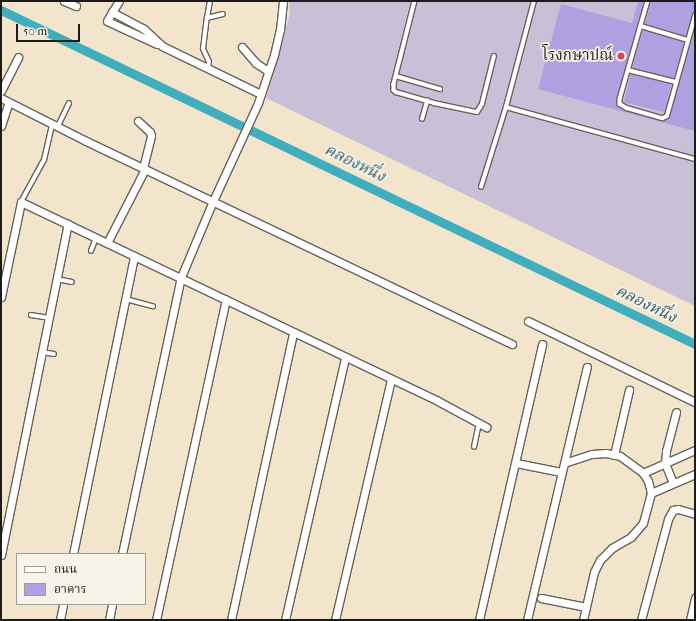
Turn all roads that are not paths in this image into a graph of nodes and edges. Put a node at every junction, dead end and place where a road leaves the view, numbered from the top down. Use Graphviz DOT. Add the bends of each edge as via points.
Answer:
graph roads {
  1 [pos="64,1"];
  2 [pos="119,1"];
  3 [pos="210,1"];
  4 [pos="283,1"];
  5 [pos="415,1"];
  6 [pos="534,1"];
  7 [pos="646,2"];
  8 [pos="76,6"];
  9 [pos="112,12"];
  10 [pos="223,14"];
  11 [pos="695,16"];
  12 [pos="207,18"];
  13 [pos="641,26"];
  14 [pos="688,40"];
  15 [pos="162,46"];
  16 [pos="242,47"];
  17 [pos="494,56"];
  18 [pos="18,57"];
  19 [pos="208,69"];
  20 [pos="628,70"];
  21 [pos="268,71"];
  22 [pos="396,76"];
  23 [pos="676,82"];
  24 [pos="440,89"];
  25 [pos="1,90"];
  26 [pos="261,94"];
  27 [pos="1,98"];
  28 [pos="427,101"];
  29 [pos="9,102"];
  30 [pos="69,102"];
  31 [pos="506,107"];
  32 [pos="422,119"];
  33 [pos="138,121"];
  34 [pos="55,125"];
  35 [pos="1,126"];
  36 [pos="695,159"];
  37 [pos="144,168"];
  38 [pos="481,187"];
  39 [pos="213,201"];
  40 [pos="21,202"];
  41 [pos="68,224"];
  42 [pos="96,238"];
  43 [pos="107,243"];
  44 [pos="91,251"];
  45 [pos="134,256"];
  46 [pos="181,277"];
  47 [pos="57,279"];
  48 [pos="72,282"];
  49 [pos="1,297"];
  50 [pos="126,299"];
  51 [pos="226,300"];
  52 [pos="153,306"];
  53 [pos="31,315"];
  54 [pos="49,318"];
  55 [pos="528,321"];
  56 [pos="293,333"];
  57 [pos="512,344"];
  58 [pos="542,344"];
  59 [pos="42,352"];
  60 [pos="54,354"];
  61 [pos="345,357"];
  62 [pos="587,367"];
  63 [pos="391,378"];
  64 [pos="629,390"];
  65 [pos="695,402"];
  66 [pos="676,412"];
  67 [pos="483,425"];
  68 [pos="474,447"];
  69 [pos="695,450"];
  70 [pos="614,454"];
  71 [pos="516,463"];
  72 [pos="564,463"];
  73 [pos="665,463"];
  74 [pos="561,472"];
  75 [pos="643,472"];
  76 [pos="695,474"];
  77 [pos="674,483"];
  78 [pos="651,493"];
  79 [pos="695,514"];
  80 [pos="73,553"];
  81 [pos="122,553"];
  82 [pos="1,555"];
  83 [pos="541,598"];
  84 [pos="695,598"];
  85 [pos="64,605"];
  86 [pos="112,605"];
  87 [pos="586,607"];
  88 [pos="60,620"];
  89 [pos="109,620"];
  90 [pos="156,620"];
  91 [pos="231,620"];
  92 [pos="285,620"];
  93 [pos="335,620"];
  94 [pos="479,620"];
  95 [pos="527,620"];
  96 [pos="583,620"];
  97 [pos="641,620"];
  98 [pos="690,620"];
  1 -- 8 [label="street"];
  2 -- 9 [label="street"];
  3 -- 12 [label="lane"];
  4 -- 21 [label="street" via="280,30"];
  5 -- 22 [label="lane"];
  6 -- 31 [label="lane"];
  7 -- 13 [label="lane"];
  9 -- 15 [label="street" via="144,29"];
  9 -- 15 [label="street" via="107,21"];
  10 -- 12 [label="lane"];
  11 -- 14 [label="lane"];
  12 -- 19 [label="lane" via="202,49 208,62"];
  13 -- 14 [label="lane"];
  13 -- 20 [label="lane"];
  14 -- 23 [label="lane"];
  15 -- 19 [label="street"];
  16 -- 21 [label="street" via="256,63"];
  17 -- 28 [label="lane" via="479,111"];
  18 -- 25 [label="street"];
  19 -- 26 [label="street"];
  20 -- 23 [label="lane"];
  20 -- 23 [label="lane" via="620,104 663,118 667,116"];
  21 -- 26 [label="street"];
  22 -- 24 [label="lane"];
  22 -- 28 [label="lane" via="396,92"];
  26 -- 39 [label="street"];
  27 -- 29 [label="street"];
  28 -- 32 [label="lane"];
  29 -- 34 [label="street"];
  29 -- 35 [label="street"];
  30 -- 34 [label="lane"];
  31 -- 36 [label="lane"];
  31 -- 38 [label="lane"];
  33 -- 37 [label="street" via="150,132"];
  34 -- 37 [label="street"];
  34 -- 40 [label="lane" via="44,160"];
  37 -- 39 [label="street"];
  37 -- 43 [label="street"];
  39 -- 46 [label="street"];
  39 -- 57 [label="street"];
  40 -- 41 [label="street"];
  40 -- 49 [label="street"];
  41 -- 42 [label="street"];
  41 -- 47 [label="street"];
  42 -- 43 [label="street"];
  42 -- 44 [label="lane"];
  43 -- 45 [label="street"];
  45 -- 46 [label="street"];
  45 -- 50 [label="street"];
  46 -- 51 [label="street"];
  46 -- 81 [label="street"];
  47 -- 48 [label="lane"];
  47 -- 54 [label="street"];
  50 -- 52 [label="lane"];
  50 -- 80 [label="street"];
  51 -- 56 [label="street"];
  51 -- 90 [label="street"];
  53 -- 54 [label="lane"];
  54 -- 59 [label="street"];
  55 -- 65 [label="street"];
  56 -- 61 [label="street"];
  56 -- 91 [label="street"];
  58 -- 71 [label="street"];
  59 -- 60 [label="lane"];
  59 -- 82 [label="street"];
  61 -- 63 [label="street"];
  61 -- 92 [label="street"];
  62 -- 72 [label="street"];
  63 -- 67 [label="street"];
  63 -- 93 [label="street"];
  64 -- 70 [label="street"];
  66 -- 73 [label="street"];
  67 -- 68 [label="lane"];
  69 -- 73 [label="street"];
  70 -- 72 [label="street" via="592,454"];
  70 -- 75 [label="street"];
  71 -- 74 [label="street"];
  71 -- 94 [label="street"];
  72 -- 74 [label="street"];
  73 -- 75 [label="street"];
  73 -- 77 [label="street"];
  74 -- 95 [label="street"];
  75 -- 78 [label="street"];
  76 -- 77 [label="street"];
  77 -- 78 [label="street"];
  78 -- 87 [label="street" via="643,523 632,537 612,548 600,560 594,572"];
  79 -- 97 [label="street" via="678,509 673,510 668,519"];
  83 -- 87 [label="street"];
  84 -- 98 [label="street"];
  85 -- 88 [label="street"];
  86 -- 89 [label="street"];
  87 -- 96 [label="street"];
}
